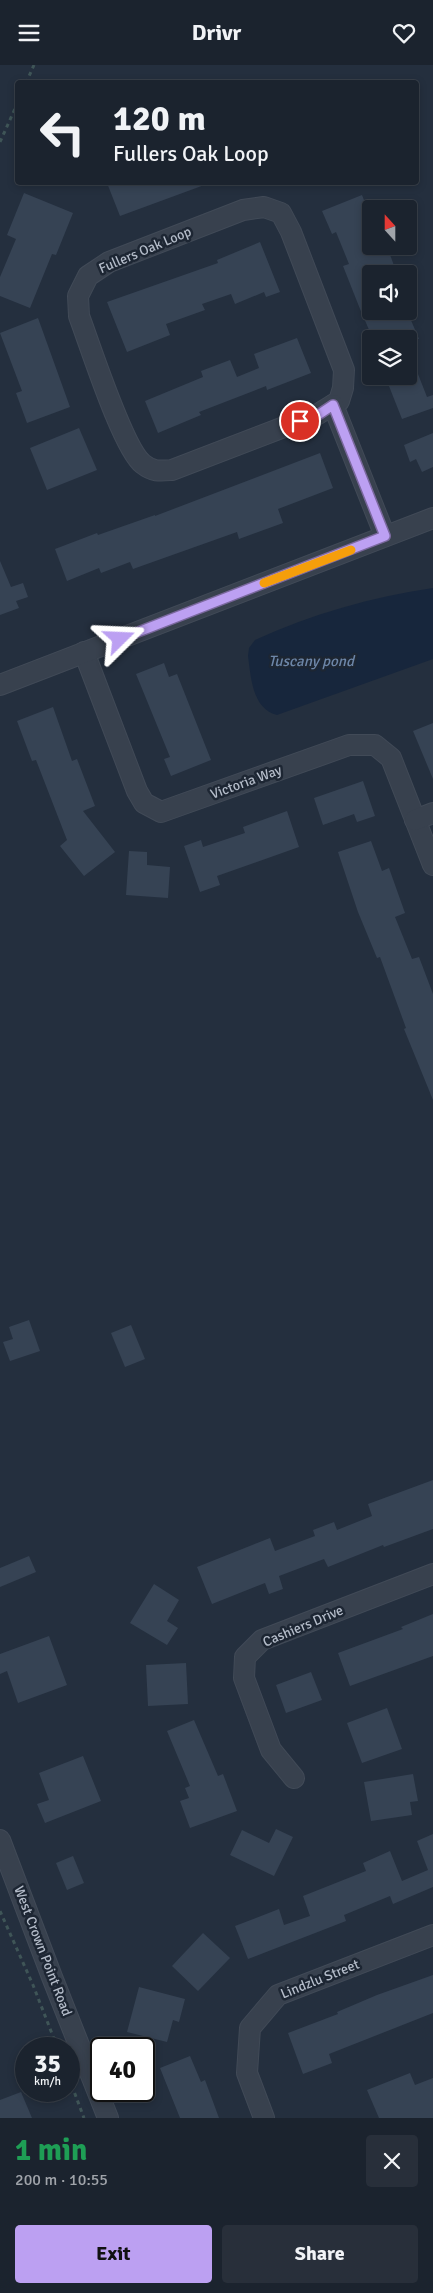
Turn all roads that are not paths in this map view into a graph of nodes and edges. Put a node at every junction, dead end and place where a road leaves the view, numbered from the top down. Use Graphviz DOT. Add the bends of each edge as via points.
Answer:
graph roads {
  1 [pos="333,405"];
  2 [pos="433,518"];
  3 [pos="385,536"];
  4 [pos="84,652"];
  5 [pos="0,685"];
  6 [pos="424,817"];
  7 [pos="433,865"];
  8 [pos="433,1574"];
  9 [pos="294,1778"];
  10 [pos="0,1840"];
  11 [pos="433,1935"];
  12 [pos="108,2118"];
  13 [pos="264,2118"];
  1 -- 1 [label="street, Fullers Oak Loop" via="318,415 172,470 155,471 142,463 128,444 79,316 78,296 88,276 109,262 243,210 264,207 281,213 292,232 344,370 339,401"];
  1 -- 3 [label="street"];
  2 -- 3 [label="street"];
  3 -- 4 [label="street"];
  4 -- 5 [label="street"];
  4 -- 6 [label="street, Victoria Way" via="137,791 144,803 161,812 349,745 375,745 392,758"];
  6 -- 7 [label="street, Victoria Way"];
  8 -- 9 [label="street, Cashiers Drive" via="262,1640 245,1657 244,1678 271,1750"];
  10 -- 12 [label="street, West Crown Point Road"];
  11 -- 13 [label="street, Lindzlu Street" via="278,1995 250,2029 247,2073"];
}
